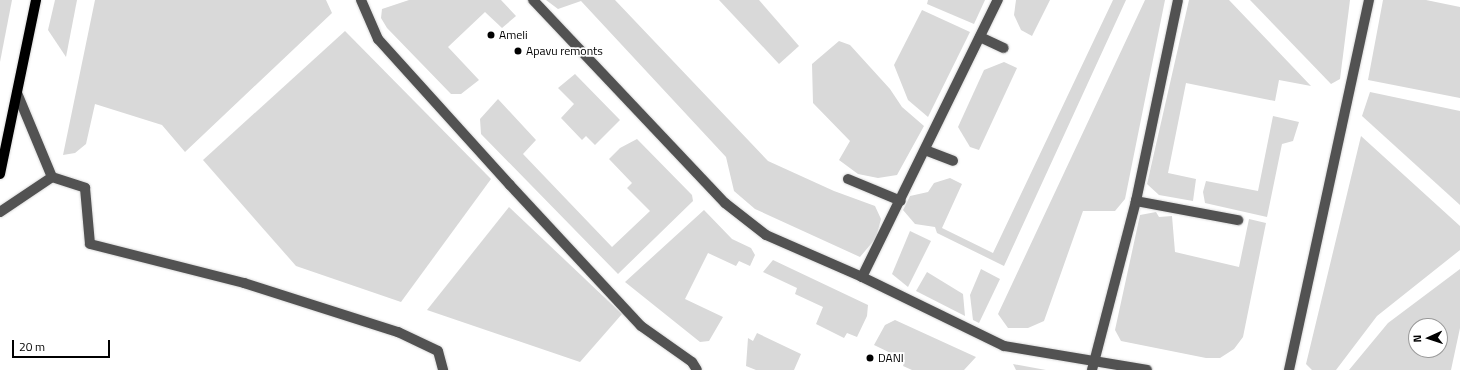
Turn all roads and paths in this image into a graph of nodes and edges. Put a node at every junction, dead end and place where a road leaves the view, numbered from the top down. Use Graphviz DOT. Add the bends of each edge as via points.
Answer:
graph roads {
  1 [pos="36,0"];
  2 [pos="361,0"];
  3 [pos="534,0"];
  4 [pos="998,0"];
  5 [pos="1178,0"];
  6 [pos="1369,0"];
  7 [pos="980,37"];
  8 [pos="1004,48"];
  9 [pos="17,93"];
  10 [pos="925,150"];
  11 [pos="953,161"];
  12 [pos="0,174"];
  13 [pos="52,176"];
  14 [pos="848,179"];
  15 [pos="901,201"];
  16 [pos="1136,201"];
  17 [pos="0,212"];
  18 [pos="1238,220"];
  19 [pos="862,277"];
  20 [pos="1093,366"];
  21 [pos="443,370"];
  22 [pos="697,370"];
  23 [pos="1146,370"];
  24 [pos="1289,370"];
  1 -- 9 [label="main road"];
  2 -- 22 [label="street" via="378,39 510,186 641,326 692,362"];
  3 -- 19 [label="street" via="725,203 766,235"];
  4 -- 7 [label="street"];
  5 -- 16 [label="street"];
  6 -- 24 [label="street"];
  7 -- 8 [label="street"];
  7 -- 10 [label="street"];
  9 -- 12 [label="main road"];
  9 -- 13 [label="street"];
  10 -- 11 [label="street"];
  10 -- 15 [label="street"];
  13 -- 17 [label="street"];
  13 -- 21 [label="street" via="85,188 90,244 244,283 398,332 438,351"];
  14 -- 15 [label="street"];
  15 -- 19 [label="street"];
  16 -- 18 [label="street"];
  16 -- 20 [label="street"];
  19 -- 20 [label="street" via="1004,346"];
  20 -- 23 [label="street"];
}
